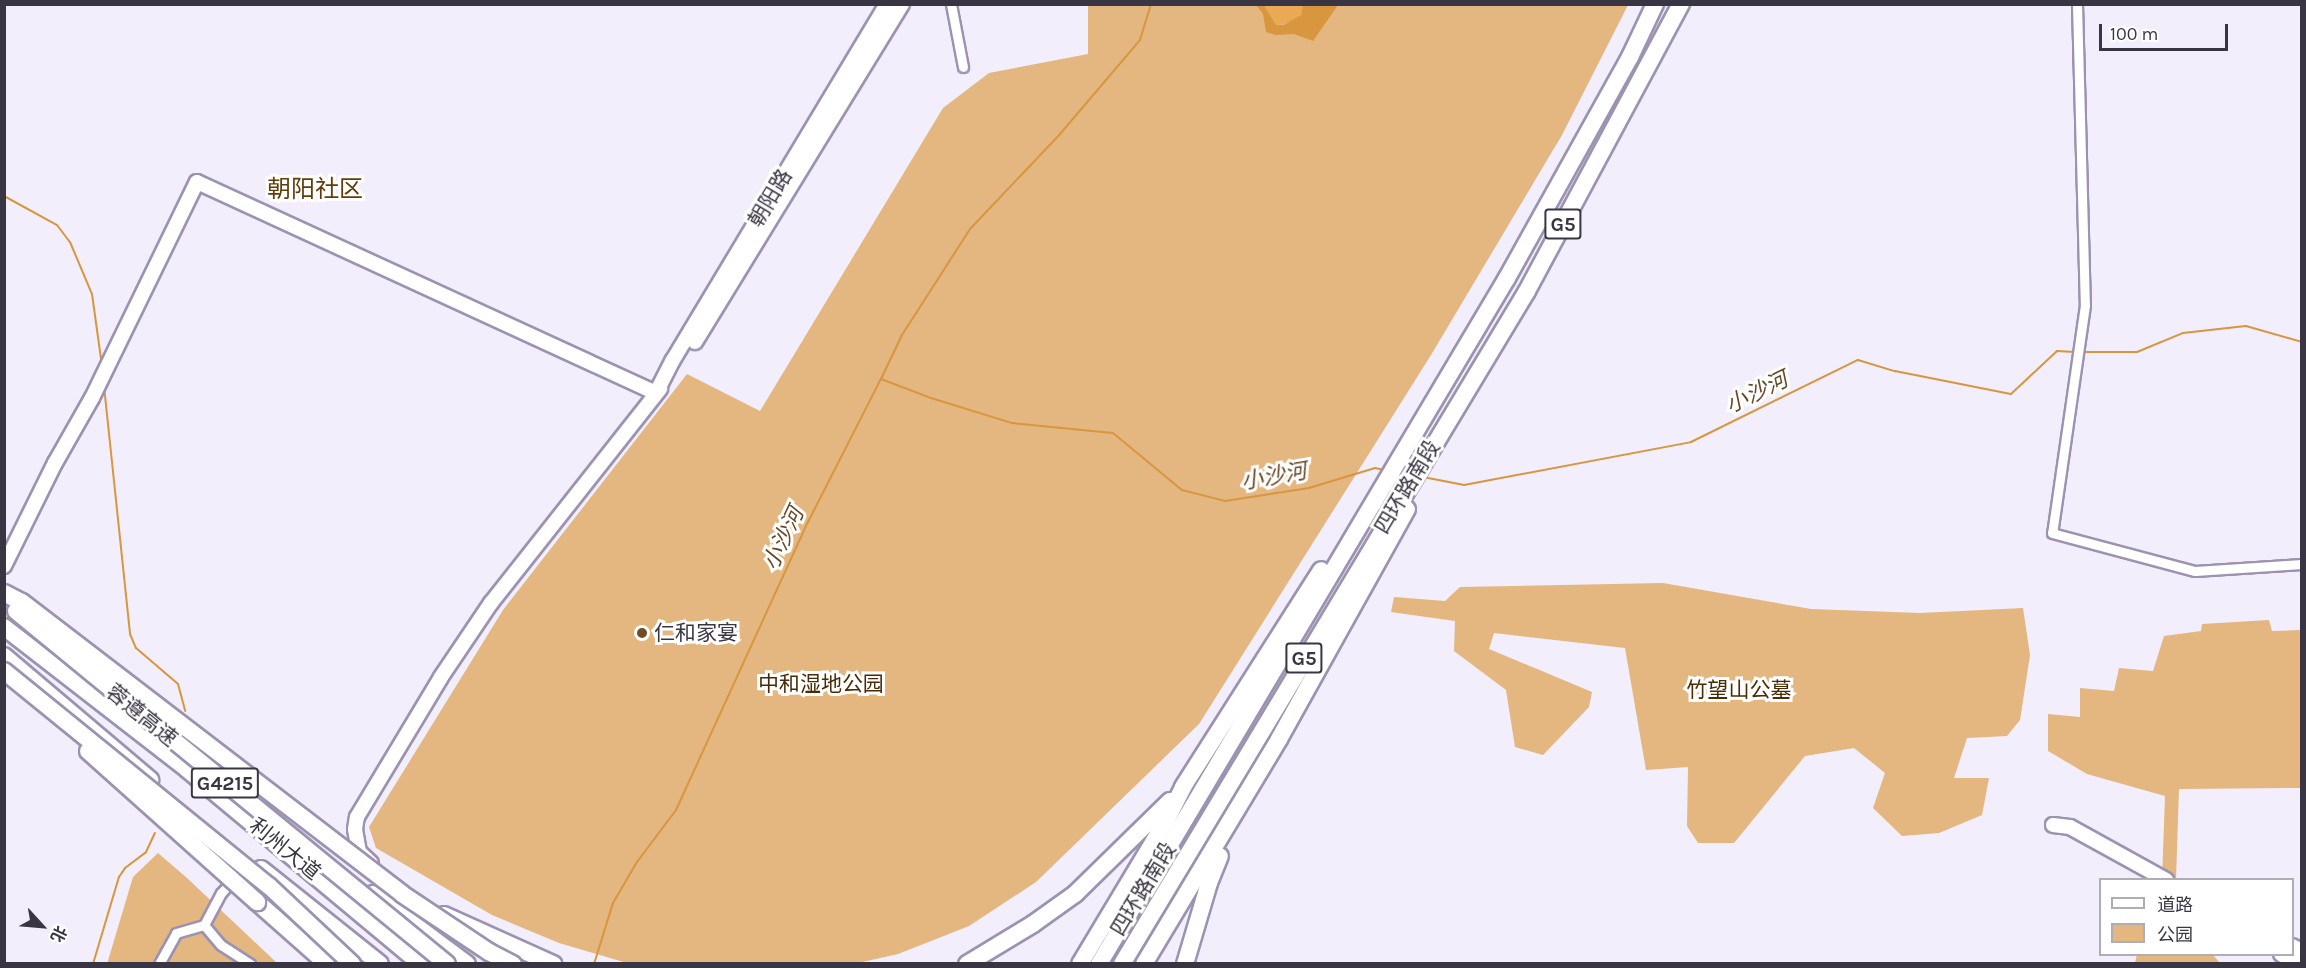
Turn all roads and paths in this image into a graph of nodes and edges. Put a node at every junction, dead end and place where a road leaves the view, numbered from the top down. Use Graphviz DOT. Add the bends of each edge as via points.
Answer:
graph roads {
  1 [pos="887,4"];
  2 [pos="902,4"];
  3 [pos="951,4"];
  4 [pos="1655,4"];
  5 [pos="1681,4"];
  6 [pos="2077,4"];
  7 [pos="963,67"];
  8 [pos="656,393"];
  9 [pos="1368,504"];
  10 [pos="1403,505"];
  11 [pos="2301,564"];
  12 [pos="4,566"];
  13 [pos="4,593"];
  14 [pos="4,601"];
  15 [pos="4,627"];
  16 [pos="4,656"];
  17 [pos="4,672"];
  18 [pos="1171,816"];
  19 [pos="1222,843"];
  20 [pos="251,861"];
  21 [pos="317,876"];
  22 [pos="271,877"];
  23 [pos="2146,878"];
  24 [pos="2164,878"];
  25 [pos="403,886"];
  26 [pos="364,887"];
  27 [pos="444,915"];
  28 [pos="1173,918"];
  29 [pos="204,925"];
  30 [pos="159,963"];
  31 [pos="250,963"];
  32 [pos="327,963"];
  33 [pos="343,963"];
  34 [pos="352,963"];
  35 [pos="380,963"];
  36 [pos="421,963"];
  37 [pos="447,963"];
  38 [pos="467,963"];
  39 [pos="513,963"];
  40 [pos="553,963"];
  41 [pos="967,963"];
  42 [pos="1080,963"];
  43 [pos="1099,963"];
  44 [pos="1122,963"];
  45 [pos="1144,963"];
  46 [pos="1149,963"];
  47 [pos="1185,963"];
  1 -- 8 [label="main road, 朝阳路"];
  2 -- 8 [label="main road" via="682,364"];
  3 -- 7 [label="street"];
  4 -- 9 [label="highway, G5" via="1630,57 1507,278"];
  5 -- 10 [label="highway, 四环路南段 / G5" via="1527,291"];
  6 -- 11 [label="street" via="2085,305 2052,533 2195,571"];
  8 -- 12 [label="main road" via="197,182 92,398"];
  8 -- 25 [label="main road" via="464,640 357,817 359,852"];
  9 -- 18 [label="highway" via="1183,787"];
  9 -- 18 [label="highway, 四环路南段 / G5" via="1197,798"];
  10 -- 19 [label="highway"];
  10 -- 44 [label="highway, 四环路南段 / G5"];
  13 -- 39 [label="highway, bridge" via="31,609 402,894 489,952"];
  14 -- 37 [label="highway, 蓉遵高速 / G4215, bridge"];
  15 -- 21 [label="highway, 利州大道" via="119,714"];
  16 -- 20 [label="highway, 利州大道"];
  17 -- 32 [label="highway, bridge" via="49,717"];
  17 -- 34 [label="highway, G4215, bridge" via="269,886"];
  18 -- 41 [label="highway" via="1034,924"];
  18 -- 42 [label="highway"];
  18 -- 43 [label="highway, 四环路南段 / G5"];
  19 -- 28 [label="highway"];
  19 -- 47 [label="highway"];
  20 -- 22 [label="highway, 利州大道"];
  20 -- 29 [label="street" via="221,893"];
  21 -- 26 [label="highway"];
  21 -- 36 [label="highway, 利州大道"];
  22 -- 33 [label="highway"];
  22 -- 35 [label="highway, 利州大道"];
  23 -- 24 [label="main road" via="2054,825 2070,827"];
  25 -- 26 [label="highway"];
  25 -- 27 [label="main road"];
  26 -- 38 [label="highway"];
  27 -- 40 [label="highway"];
  28 -- 45 [label="highway"];
  28 -- 46 [label="highway"];
  29 -- 30 [label="street" via="176,933"];
  29 -- 31 [label="street" via="221,945"];
}
